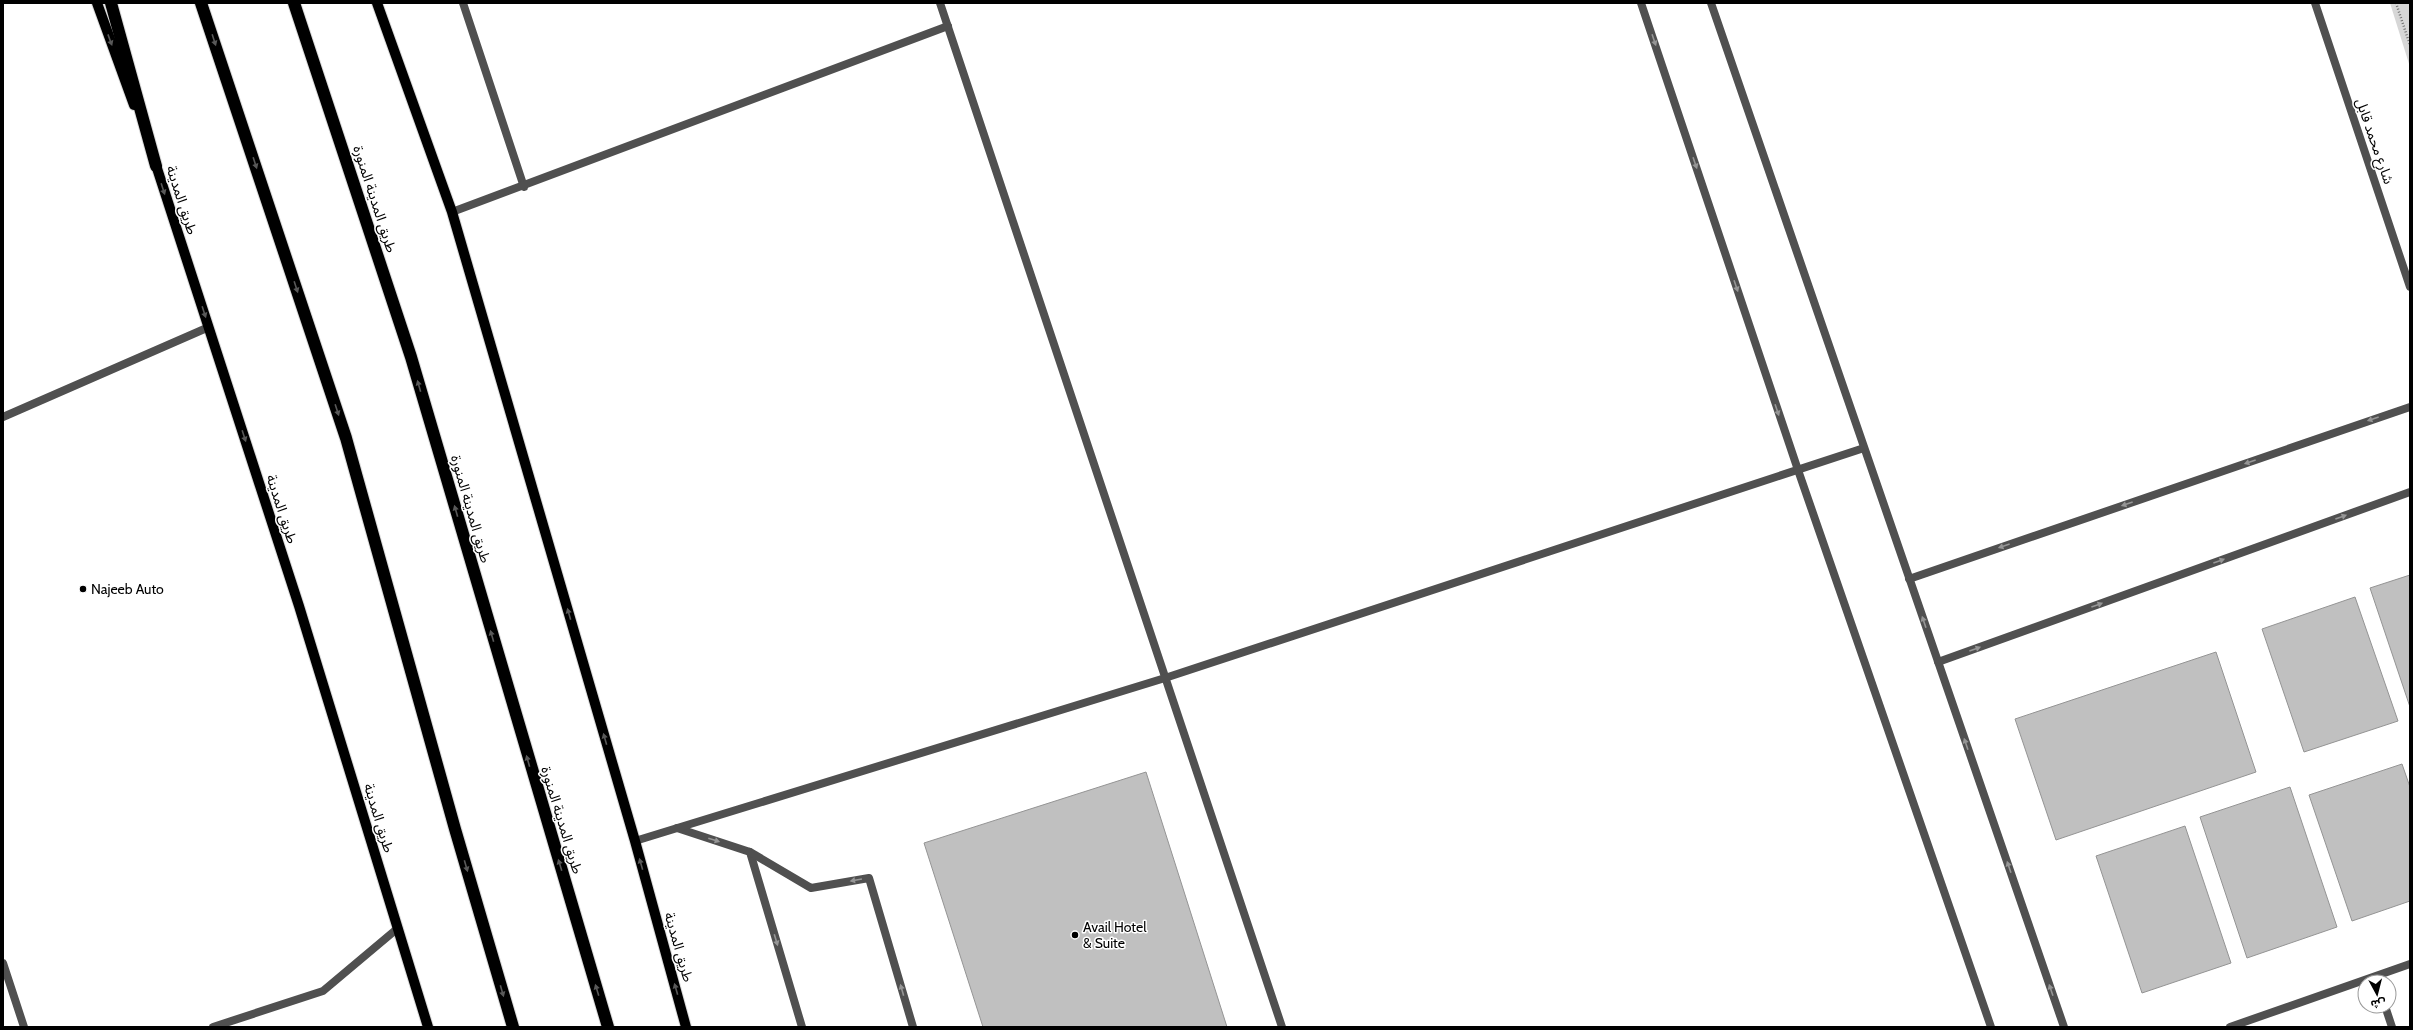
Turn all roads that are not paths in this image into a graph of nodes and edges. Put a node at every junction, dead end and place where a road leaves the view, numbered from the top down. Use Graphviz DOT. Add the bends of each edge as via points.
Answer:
graph roads {
  1 [pos="97,3"];
  2 [pos="111,3"];
  3 [pos="202,3"];
  4 [pos="294,3"];
  5 [pos="377,3"];
  6 [pos="463,3"];
  7 [pos="940,3"];
  8 [pos="1641,3"];
  9 [pos="1711,3"];
  10 [pos="2315,3"];
  11 [pos="948,26"];
  12 [pos="156,166"];
  13 [pos="524,187"];
  14 [pos="452,212"];
  15 [pos="2410,287"];
  16 [pos="208,327"];
  17 [pos="2410,407"];
  18 [pos="3,417"];
  19 [pos="1864,448"];
  20 [pos="1798,470"];
  21 [pos="2410,492"];
  22 [pos="1909,580"];
  23 [pos="1938,662"];
  24 [pos="1165,678"];
  25 [pos="677,828"];
  26 [pos="635,841"];
  27 [pos="750,852"];
  28 [pos="398,928"];
  29 [pos="3,963"];
  30 [pos="2410,964"];
  31 [pos="2387,974"];
  32 [pos="2357,985"];
  33 [pos="2388,1014"];
  34 [pos="24,1027"];
  35 [pos="213,1027"];
  36 [pos="428,1027"];
  37 [pos="513,1027"];
  38 [pos="608,1027"];
  39 [pos="686,1027"];
  40 [pos="802,1027"];
  41 [pos="913,1027"];
  42 [pos="1282,1027"];
  43 [pos="1991,1027"];
  44 [pos="2064,1027"];
  45 [pos="2230,1027"];
  46 [pos="2392,1027"];
  1 -- 12 [label="main road, طريق المدينة, one-way"];
  2 -- 12 [label="highway"];
  3 -- 37 [label="highway, one-way" via="346,438"];
  38 -- 4 [label="highway, طريق المدينة المنورة, one-way" via="411,357"];
  5 -- 14 [label="main road, طريق المدينة"];
  6 -- 13 [label="street"];
  7 -- 11 [label="street"];
  8 -- 20 [label="street, one-way"];
  9 -- 19 [label="street"];
  10 -- 15 [label="street, شارع محمد قابل"];
  11 -- 13 [label="street"];
  11 -- 24 [label="street"];
  12 -- 16 [label="main road, طريق المدينة, one-way"];
  13 -- 14 [label="street"];
  26 -- 14 [label="main road, طريق المدينة, one-way"];
  16 -- 18 [label="street"];
  16 -- 28 [label="main road, طريق المدينة, one-way" via="299,606"];
  17 -- 22 [label="street, one-way"];
  19 -- 20 [label="street"];
  19 -- 22 [label="street"];
  20 -- 24 [label="street"];
  20 -- 43 [label="street"];
  23 -- 21 [label="street, one-way"];
  23 -- 22 [label="street, one-way"];
  44 -- 23 [label="street, one-way"];
  24 -- 25 [label="street"];
  24 -- 42 [label="street"];
  25 -- 26 [label="street"];
  25 -- 27 [label="street, one-way"];
  39 -- 26 [label="main road, طريق المدينة, one-way"];
  27 -- 40 [label="street, one-way"];
  41 -- 27 [label="street, one-way" via="869,878 811,888"];
  28 -- 35 [label="street" via="323,991"];
  28 -- 36 [label="main road, طريق المدينة"];
  29 -- 34 [label="street"];
  30 -- 31 [label="street"];
  32 -- 45 [label="street"];
  33 -- 46 [label="street"];
}
